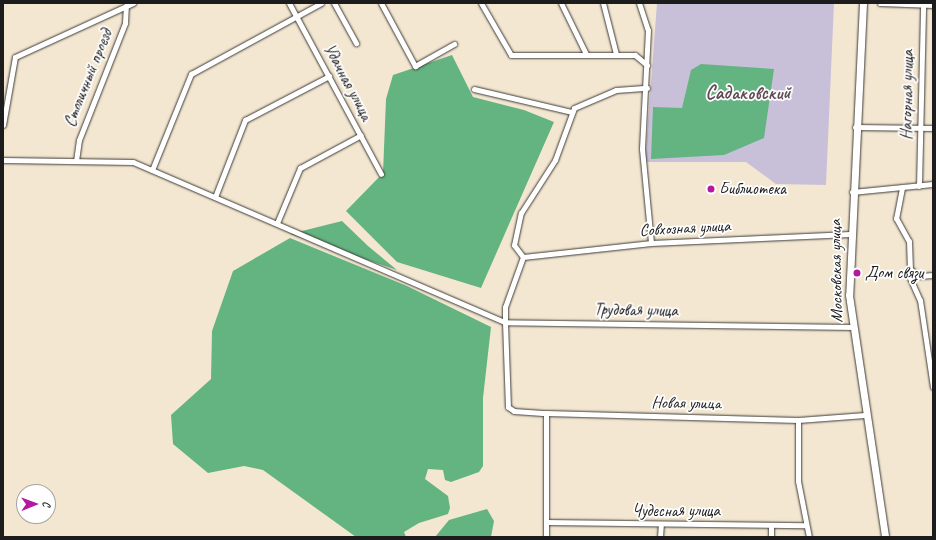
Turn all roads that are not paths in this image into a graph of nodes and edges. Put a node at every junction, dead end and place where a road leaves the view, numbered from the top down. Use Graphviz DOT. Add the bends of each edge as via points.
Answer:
graph roads {
  1 [pos="133,3"];
  2 [pos="290,3"];
  3 [pos="321,3"];
  4 [pos="334,3"];
  5 [pos="381,3"];
  6 [pos="481,3"];
  7 [pos="561,3"];
  8 [pos="603,3"];
  9 [pos="639,3"];
  10 [pos="863,3"];
  11 [pos="880,3"];
  12 [pos="923,5"];
  13 [pos="933,5"];
  14 [pos="126,6"];
  15 [pos="297,17"];
  16 [pos="356,43"];
  17 [pos="454,44"];
  18 [pos="586,54"];
  19 [pos="616,54"];
  20 [pos="647,66"];
  21 [pos="329,76"];
  22 [pos="647,88"];
  23 [pos="474,89"];
  24 [pos="572,112"];
  25 [pos="3,125"];
  26 [pos="854,127"];
  27 [pos="921,128"];
  28 [pos="933,128"];
  29 [pos="361,135"];
  30 [pos="3,160"];
  31 [pos="76,161"];
  32 [pos="152,170"];
  33 [pos="382,174"];
  34 [pos="933,184"];
  35 [pos="919,186"];
  36 [pos="902,188"];
  37 [pos="851,192"];
  38 [pos="215,197"];
  39 [pos="277,223"];
  40 [pos="850,234"];
  41 [pos="651,243"];
  42 [pos="523,257"];
  43 [pos="910,268"];
  44 [pos="933,275"];
  45 [pos="505,322"];
  46 [pos="851,327"];
  47 [pos="931,346"];
  48 [pos="933,387"];
  49 [pos="546,413"];
  50 [pos="865,415"];
  51 [pos="798,420"];
  52 [pos="546,522"];
  53 [pos="661,524"];
  54 [pos="806,525"];
  55 [pos="771,526"];
  56 [pos="546,537"];
  57 [pos="660,537"];
  58 [pos="771,537"];
  59 [pos="808,537"];
  60 [pos="885,537"];
  1 -- 14 [label="street"];
  2 -- 15 [label="street, Удачная улица"];
  3 -- 15 [label="street"];
  4 -- 16 [label="street"];
  5 -- 17 [label="street" via="415,66"];
  6 -- 18 [label="street" via="506,51 518,57"];
  7 -- 18 [label="street"];
  8 -- 19 [label="street"];
  9 -- 20 [label="street" via="648,30"];
  10 -- 26 [label="main road, Московская улица"];
  11 -- 12 [label="street"];
  12 -- 13 [label="street"];
  12 -- 27 [label="street, Нагорная улица"];
  14 -- 25 [label="street" via="15,57"];
  14 -- 31 [label="street, Столичный проезд" via="125,23 79,140"];
  15 -- 21 [label="street, Удачная улица"];
  15 -- 32 [label="street" via="191,74"];
  18 -- 19 [label="street"];
  19 -- 20 [label="street" via="635,55"];
  20 -- 22 [label="street"];
  21 -- 29 [label="street, Удачная улица"];
  21 -- 38 [label="street" via="245,120"];
  22 -- 24 [label="street" via="616,90 582,103"];
  22 -- 41 [label="street" via="642,149"];
  23 -- 24 [label="street"];
  24 -- 42 [label="street" via="555,160 521,213 514,244"];
  26 -- 27 [label="street"];
  26 -- 37 [label="main road, Московская улица"];
  27 -- 28 [label="street"];
  27 -- 35 [label="street, Нагорная улица"];
  29 -- 33 [label="street, Удачная улица"];
  29 -- 39 [label="street" via="300,168"];
  30 -- 31 [label="street"];
  31 -- 32 [label="street" via="133,162"];
  32 -- 38 [label="street"];
  34 -- 35 [label="street"];
  35 -- 36 [label="street"];
  36 -- 37 [label="street"];
  36 -- 43 [label="street" via="896,218 909,241"];
  37 -- 40 [label="main road, Московская улица"];
  38 -- 39 [label="street"];
  39 -- 45 [label="street"];
  40 -- 41 [label="street, Совхозная улица"];
  40 -- 46 [label="main road, Московская улица"];
  41 -- 42 [label="street, Совхозная улица"];
  42 -- 45 [label="street" via="505,307"];
  43 -- 44 [label="street" via="920,276"];
  43 -- 47 [label="street"];
  45 -- 46 [label="street, Трудовая улица"];
  45 -- 49 [label="street, Новая улица" via="508,407 514,411"];
  46 -- 50 [label="main road, Московская улица"];
  47 -- 48 [label="street" via="927,362"];
  49 -- 51 [label="street, Новая улица"];
  49 -- 52 [label="street"];
  50 -- 51 [label="street, Новая улица"];
  50 -- 60 [label="main road, Московская улица"];
  51 -- 54 [label="street" via="798,481"];
  52 -- 53 [label="street, Чудесная улица"];
  52 -- 56 [label="street"];
  53 -- 55 [label="street, Чудесная улица"];
  53 -- 57 [label="street"];
  54 -- 55 [label="street, Чудесная улица"];
  54 -- 59 [label="street"];
  55 -- 58 [label="street"];
}
